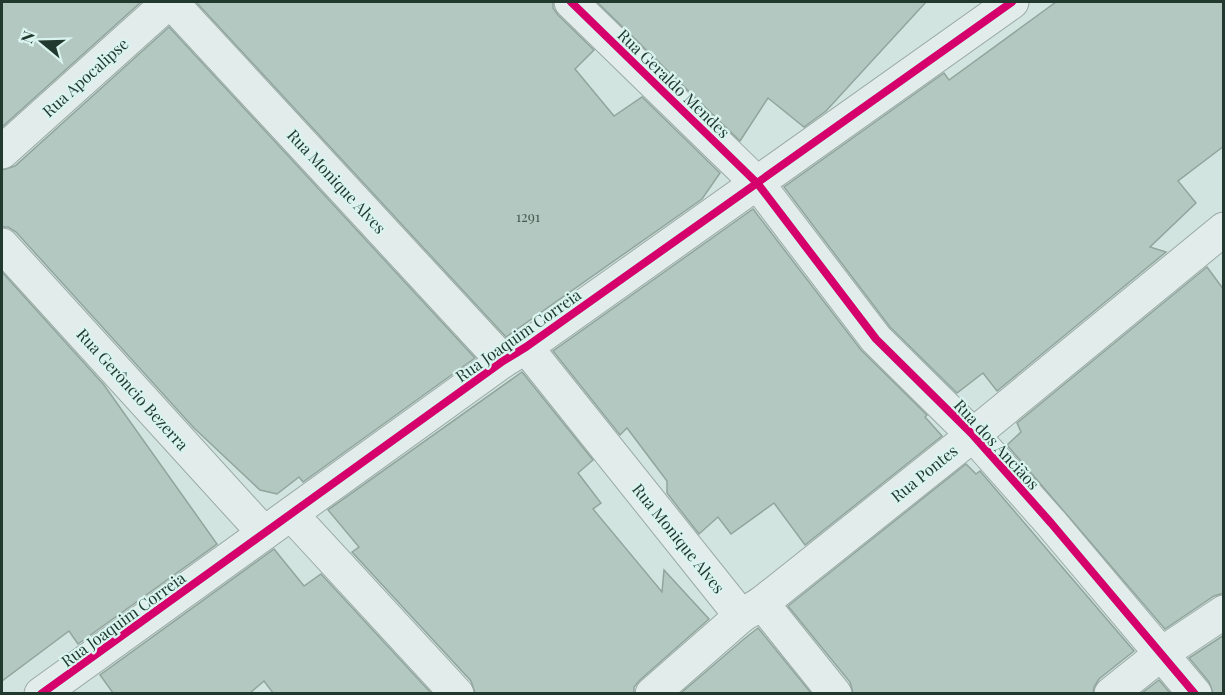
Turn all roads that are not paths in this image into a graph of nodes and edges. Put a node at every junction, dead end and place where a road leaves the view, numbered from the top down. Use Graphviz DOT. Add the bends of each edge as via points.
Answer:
graph roads {
  1 [pos="170,2"];
  2 [pos="571,2"];
  3 [pos="1012,2"];
  4 [pos="2,152"];
  5 [pos="758,184"];
  6 [pos="1221,237"];
  7 [pos="2,245"];
  8 [pos="514,354"];
  9 [pos="973,435"];
  10 [pos="291,514"];
  11 [pos="264,533"];
  12 [pos="752,610"];
  13 [pos="1224,612"];
  14 [pos="1161,654"];
  15 [pos="62,688"];
  16 [pos="457,693"];
  17 [pos="652,693"];
  18 [pos="835,693"];
  19 [pos="1111,693"];
  20 [pos="1195,693"];
  1 -- 4 [label="street, Rua Apocalipse"];
  1 -- 8 [label="street, Rua Monique Alves"];
  2 -- 5 [label="street, Rua Geraldo Mendes"];
  3 -- 5 [label="street, Rua Joaquim Correia"];
  5 -- 8 [label="street, Rua Joaquim Correia"];
  5 -- 9 [label="street, Rua dos Anciãos" via="876,339"];
  6 -- 9 [label="street, Rua Pontes"];
  7 -- 11 [label="street, Rua Gerôncio Bezerra"];
  8 -- 10 [label="street, Rua Joaquim Correia"];
  8 -- 12 [label="street, Rua Monique Alves"];
  9 -- 12 [label="street, Rua Pontes"];
  9 -- 14 [label="street, Rua dos Anciãos"];
  10 -- 11 [label="street, Rua Joaquim Correia"];
  10 -- 16 [label="street"];
  11 -- 15 [label="street, Rua Joaquim Correia"];
  12 -- 17 [label="street, Rua Pontes"];
  12 -- 18 [label="street, Rua Monique Alves"];
  13 -- 14 [label="street"];
  14 -- 19 [label="street"];
  14 -- 20 [label="street, Rua dos Anciãos"];
}
